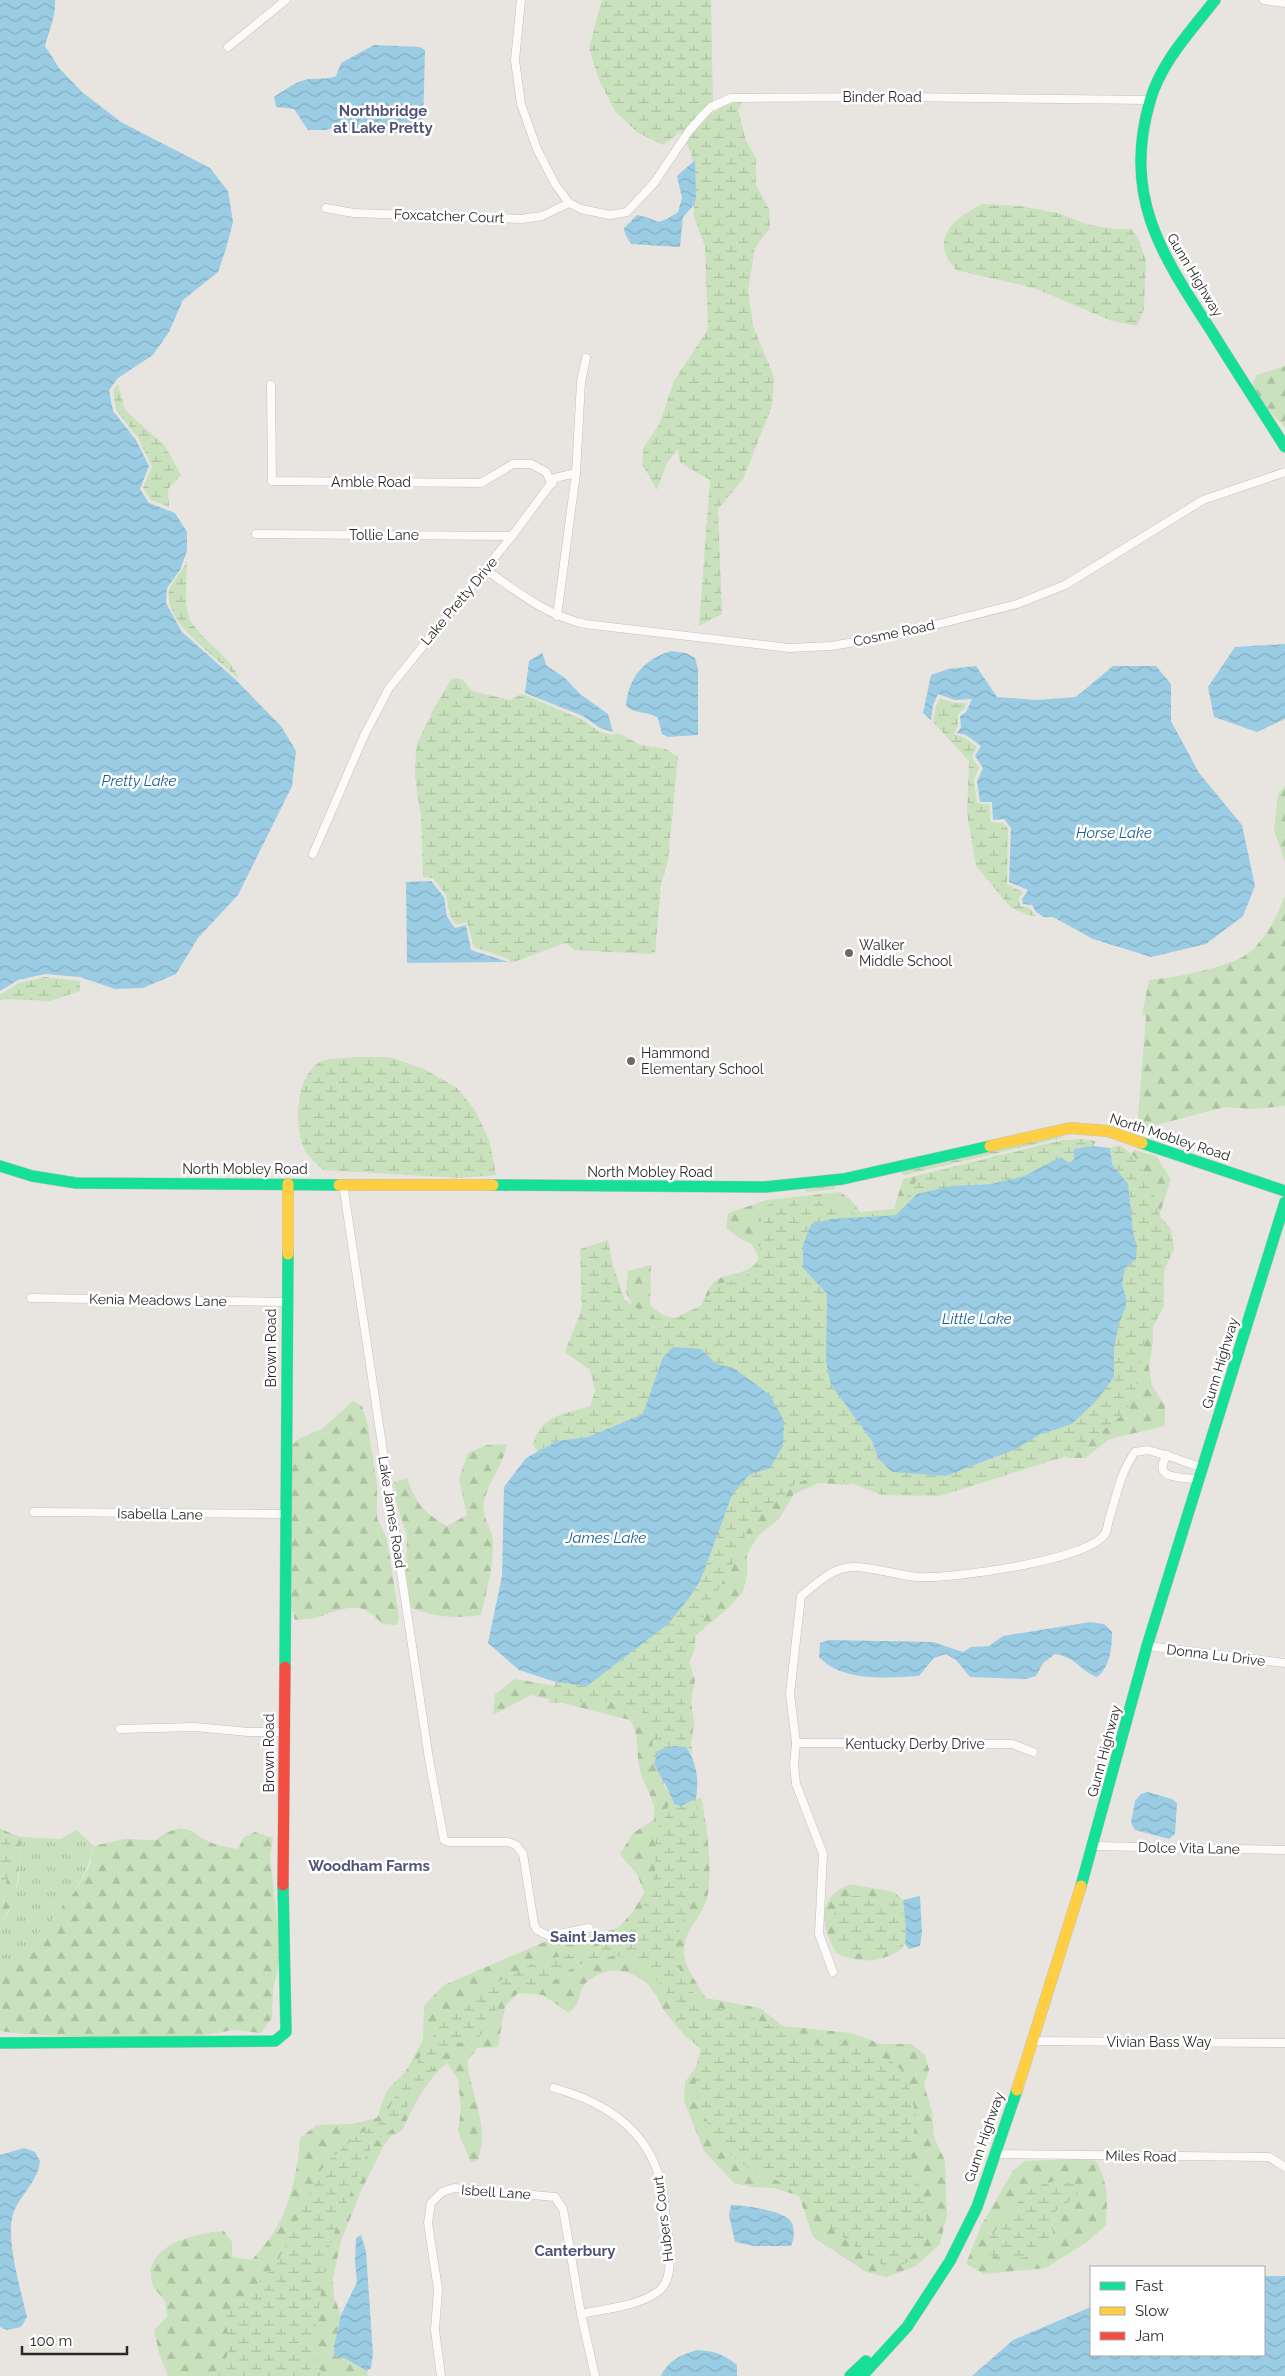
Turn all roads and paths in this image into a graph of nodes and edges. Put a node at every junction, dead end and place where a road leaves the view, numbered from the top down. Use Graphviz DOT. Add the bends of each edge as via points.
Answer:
graph roads {
  1 [pos="286,0"];
  2 [pos="521,0"];
  3 [pos="1208,0"];
  4 [pos="1215,0"];
  5 [pos="1264,0"];
  6 [pos="1285,2"];
  7 [pos="1182,39"];
  8 [pos="228,47"];
  9 [pos="1150,100"];
  10 [pos="569,203"];
  11 [pos="326,208"];
  12 [pos="586,358"];
  13 [pos="271,385"];
  14 [pos="1285,447"];
  15 [pos="1285,472"];
  16 [pos="576,473"];
  17 [pos="552,484"];
  18 [pos="256,534"];
  19 [pos="512,536"];
  20 [pos="486,569"];
  21 [pos="557,616"];
  22 [pos="313,854"];
  23 [pos="0,1166"];
  24 [pos="288,1184"];
  25 [pos="344,1184"];
  26 [pos="1285,1191"];
  27 [pos="1285,1202"];
  28 [pos="31,1298"];
  29 [pos="286,1302"];
  30 [pos="1174,1458"];
  31 [pos="1202,1474"];
  32 [pos="34,1512"];
  33 [pos="285,1514"];
  34 [pos="1147,1646"];
  35 [pos="1285,1663"];
  36 [pos="120,1729"];
  37 [pos="284,1732"];
  38 [pos="796,1743"];
  39 [pos="1034,1752"];
  40 [pos="1094,1846"];
  41 [pos="1285,1850"];
  42 [pos="589,1928"];
  43 [pos="833,1972"];
  44 [pos="1033,2041"];
  45 [pos="0,2043"];
  46 [pos="1285,2043"];
  47 [pos="554,2088"];
  48 [pos="994,2154"];
  49 [pos="1285,2167"];
  50 [pos="926,2298"];
  51 [pos="580,2314"];
  52 [pos="441,2376"];
  53 [pos="595,2376"];
  54 [pos="850,2376"];
  55 [pos="862,2376"];
  1 -- 8 [label="street"];
  2 -- 10 [label="street" via="515,60 521,104 537,149"];
  3 -- 7 [label="street"];
  4 -- 7 [label="street, Gunn Highway"];
  5 -- 6 [label="street"];
  7 -- 9 [label="street, Gunn Highway" via="1164,67"];
  9 -- 10 [label="street, Binder Road" via="731,98 711,107 703,115 654,183 627,212 596,214"];
  9 -- 14 [label="street, Gunn Highway" via="1143,130 1141,168 1143,195 1152,231 1174,274"];
  10 -- 11 [label="street, Foxcatcher Court" via="542,216 521,219 354,213"];
  12 -- 16 [label="street" via="581,382"];
  13 -- 17 [label="street, Amble Road" via="272,481 481,483 513,464 531,464 546,472"];
  15 -- 21 [label="street, Cosme Road" via="1203,500 1049,593 896,635 830,646 789,648 585,624"];
  16 -- 17 [label="street, Lake Pretty Drive" via="555,478"];
  16 -- 21 [label="street"];
  17 -- 19 [label="street, Lake Pretty Drive"];
  18 -- 19 [label="street, Tollie Lane"];
  19 -- 20 [label="street, Lake Pretty Drive"];
  20 -- 21 [label="street, Cosme Road"];
  20 -- 22 [label="street, Lake Pretty Drive" via="389,688 364,736"];
  23 -- 24 [label="street, North Mobley Road" via="32,1176 76,1183"];
  24 -- 25 [label="street, North Mobley Road"];
  24 -- 29 [label="street, Brown Road"];
  25 -- 26 [label="street, North Mobley Road" via="765,1188 843,1179 1070,1128 1108,1131"];
  25 -- 42 [label="street, Lake James Road" via="444,1840 516,1845 522,1854 537,1930 549,1936"];
  27 -- 31 [label="street, Gunn Highway"];
  28 -- 29 [label="street, Kenia Meadows Lane"];
  29 -- 33 [label="street, Brown Road"];
  30 -- 31 [label="street"];
  30 -- 31 [label="street" via="1162,1464 1164,1473 1169,1476"];
  30 -- 38 [label="street" via="1148,1450 1135,1452 1125,1465 1104,1534 1094,1542 1061,1556 1012,1568 954,1576 918,1577 852,1567 828,1574 801,1596 790,1694"];
  31 -- 34 [label="street, Gunn Highway"];
  32 -- 33 [label="street, Isabella Lane"];
  33 -- 37 [label="street, Brown Road"];
  34 -- 35 [label="street, Donna Lu Drive"];
  34 -- 40 [label="street, Gunn Highway"];
  36 -- 37 [label="street" via="195,1727"];
  37 -- 45 [label="street, Brown Road" via="282,1895 286,2032 275,2042"];
  38 -- 39 [label="street, Kentucky Derby Drive" via="1012,1744"];
  38 -- 43 [label="street" via="796,1784 823,1854 819,1934"];
  40 -- 41 [label="street, Dolce Vita Lane"];
  40 -- 44 [label="street, Gunn Highway"];
  44 -- 46 [label="street, Vivian Bass Way"];
  44 -- 48 [label="street, Gunn Highway"];
  47 -- 51 [label="street, Hubers Court" via="582,2096 606,2108 627,2124 645,2145 660,2178 669,2245 670,2266 662,2289 643,2300"];
  48 -- 49 [label="street, Miles Road" via="1269,2157"];
  48 -- 50 [label="street, Gunn Highway" via="977,2207 963,2237"];
  50 -- 54 [label="street, Gunn Highway"];
  50 -- 55 [label="street, Gunn Highway" via="907,2327"];
  51 -- 52 [label="street, Isbell Lane" via="564,2209 555,2196 454,2188 442,2192 430,2203 428,2223 438,2289 435,2330"];
  51 -- 53 [label="street, Isbell Lane"];
}
